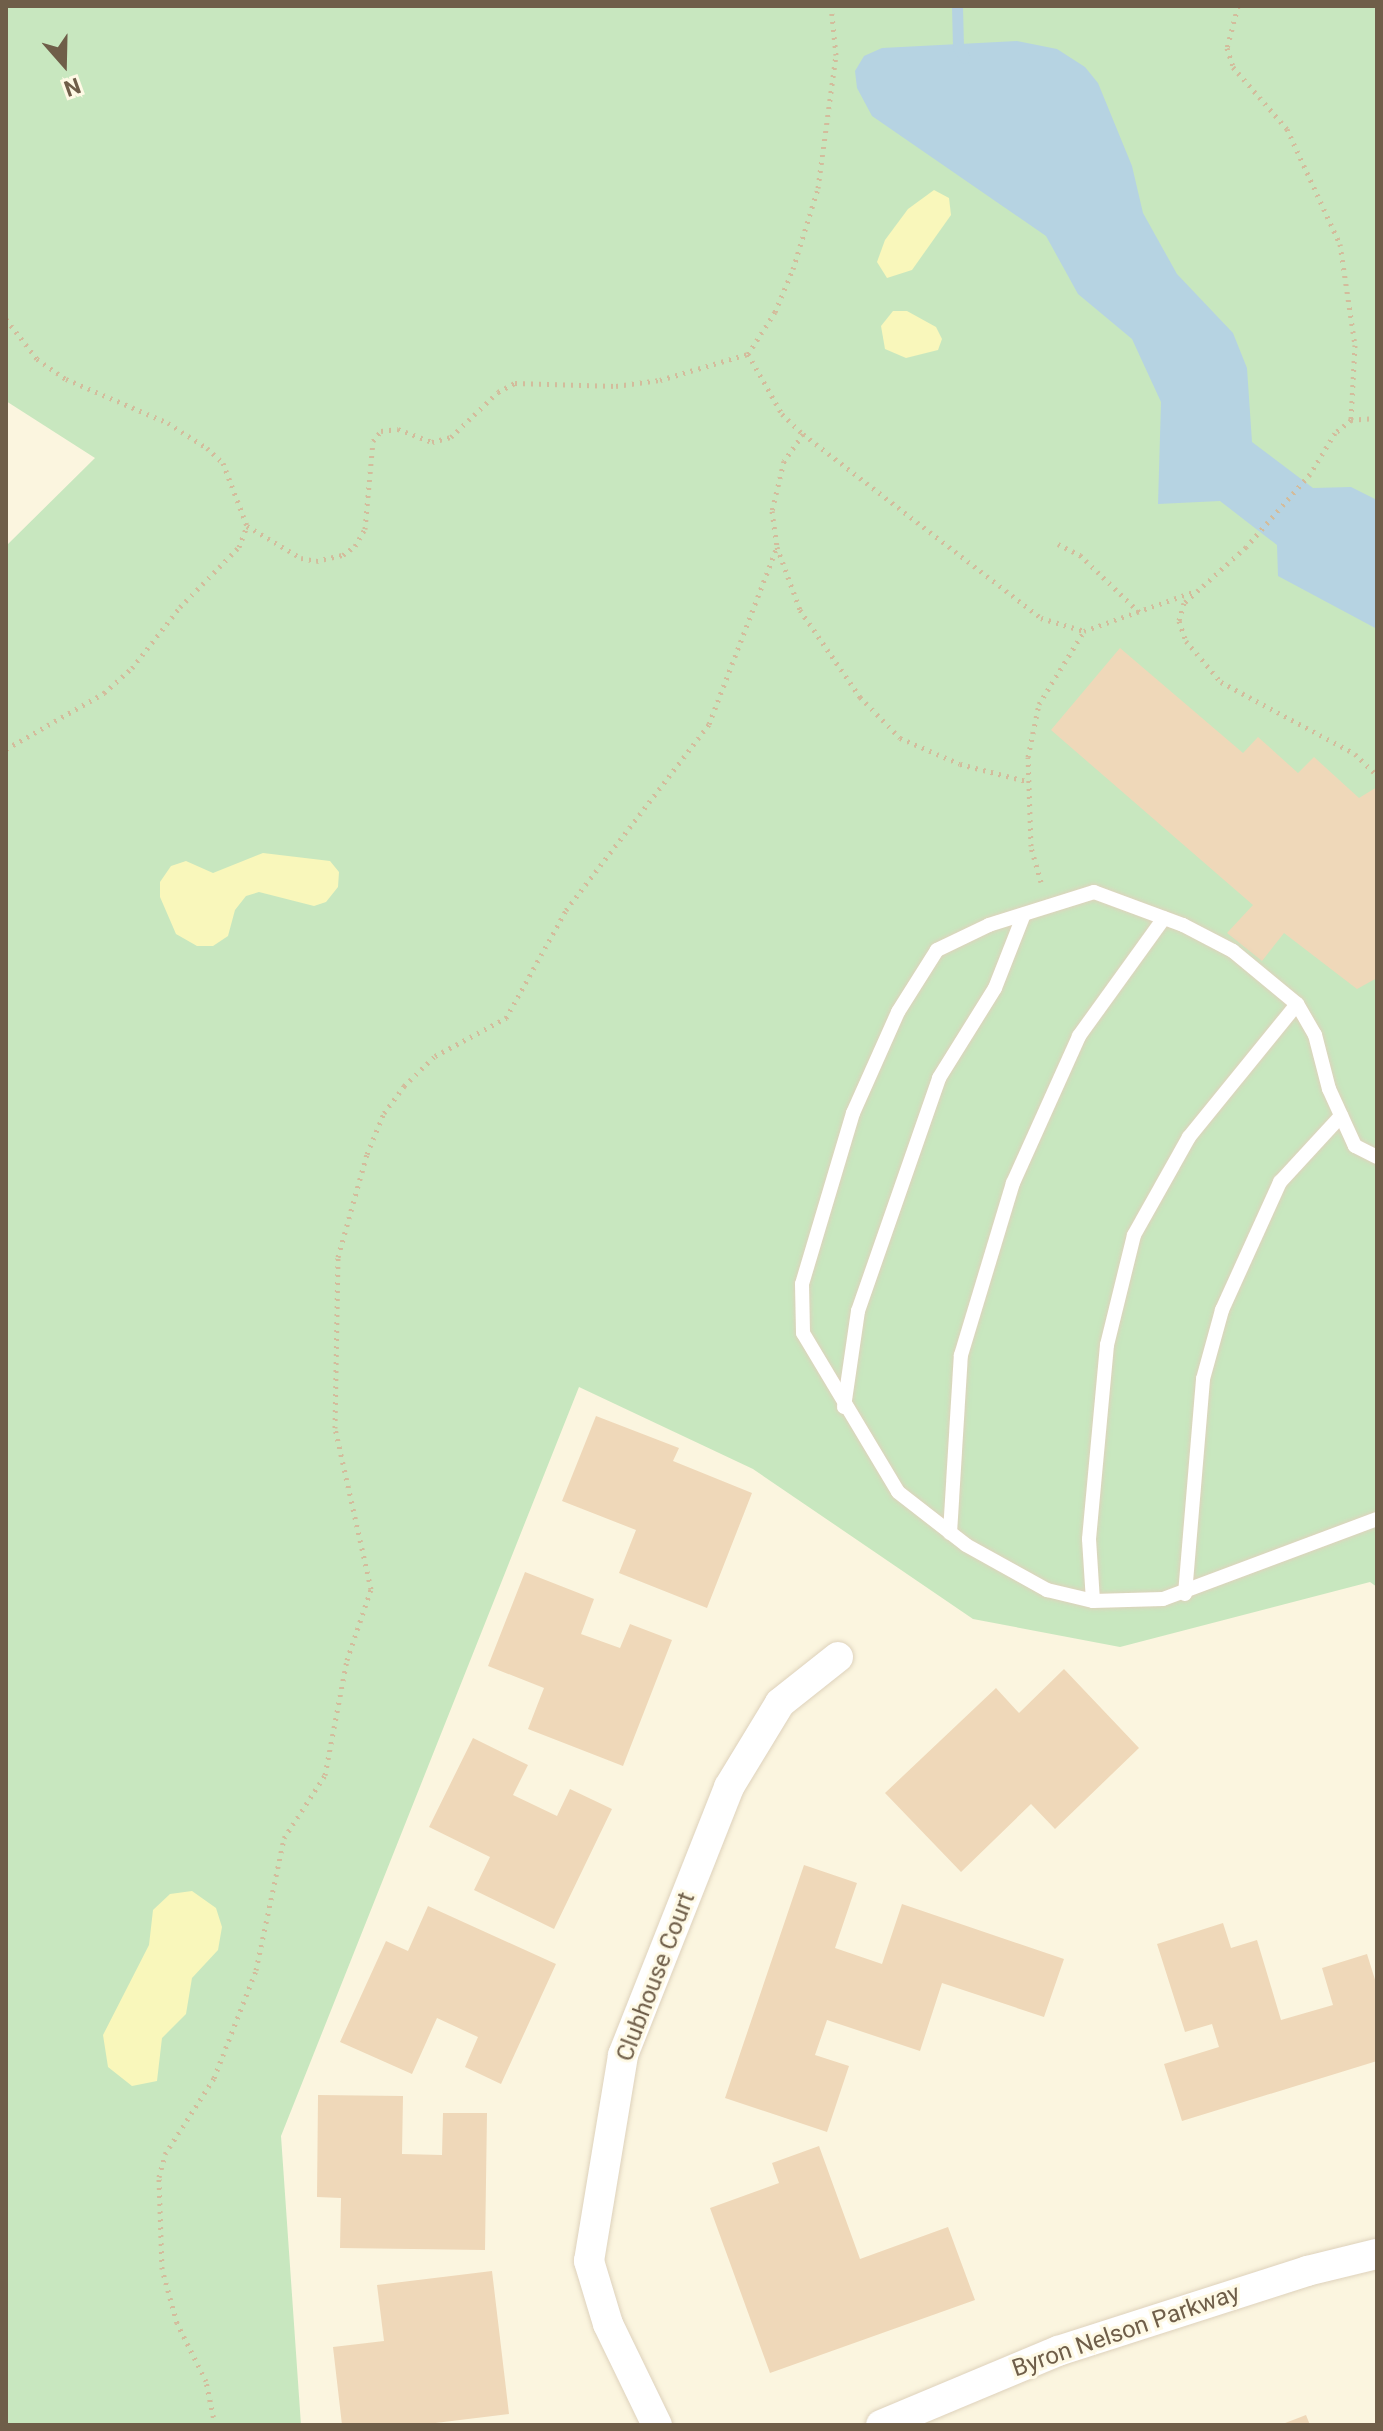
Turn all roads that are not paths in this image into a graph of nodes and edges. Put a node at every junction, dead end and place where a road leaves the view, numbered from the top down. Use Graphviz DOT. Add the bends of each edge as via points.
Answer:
graph roads {
  1 [pos="1024,914"];
  2 [pos="1164,918"];
  3 [pos="1297,1004"];
  4 [pos="1341,1116"];
  5 [pos="1377,1157"];
  6 [pos="844,1407"];
  7 [pos="1377,1519"];
  8 [pos="950,1533"];
  9 [pos="1185,1594"];
  10 [pos="1093,1601"];
  11 [pos="838,1657"];
  12 [pos="1377,2254"];
  13 [pos="657,2425"];
  14 [pos="881,2425"];
  1 -- 2 [label="lane" via="1094,892"];
  1 -- 6 [label="lane" via="995,988 939,1078 858,1311"];
  1 -- 6 [label="lane" via="937,950 898,1012 853,1113 802,1284 803,1333"];
  2 -- 3 [label="lane" via="1233,951"];
  2 -- 8 [label="lane" via="1079,1036 1013,1183 961,1355"];
  3 -- 4 [label="lane" via="1315,1035"];
  3 -- 10 [label="lane" via="1189,1137 1134,1235 1107,1345 1089,1539"];
  4 -- 5 [label="lane" via="1355,1146"];
  4 -- 9 [label="lane" via="1280,1182 1222,1310 1203,1379"];
  6 -- 8 [label="lane" via="898,1492"];
  7 -- 9 [label="lane"];
  8 -- 10 [label="lane" via="1047,1590"];
  9 -- 10 [label="lane"];
  11 -- 13 [label="street, Clubhouse Court" via="780,1703 729,1787 623,2055 589,2261 608,2324"];
  12 -- 14 [label="street, Byron Nelson Parkway" via="1307,2271 1058,2351"];
}
